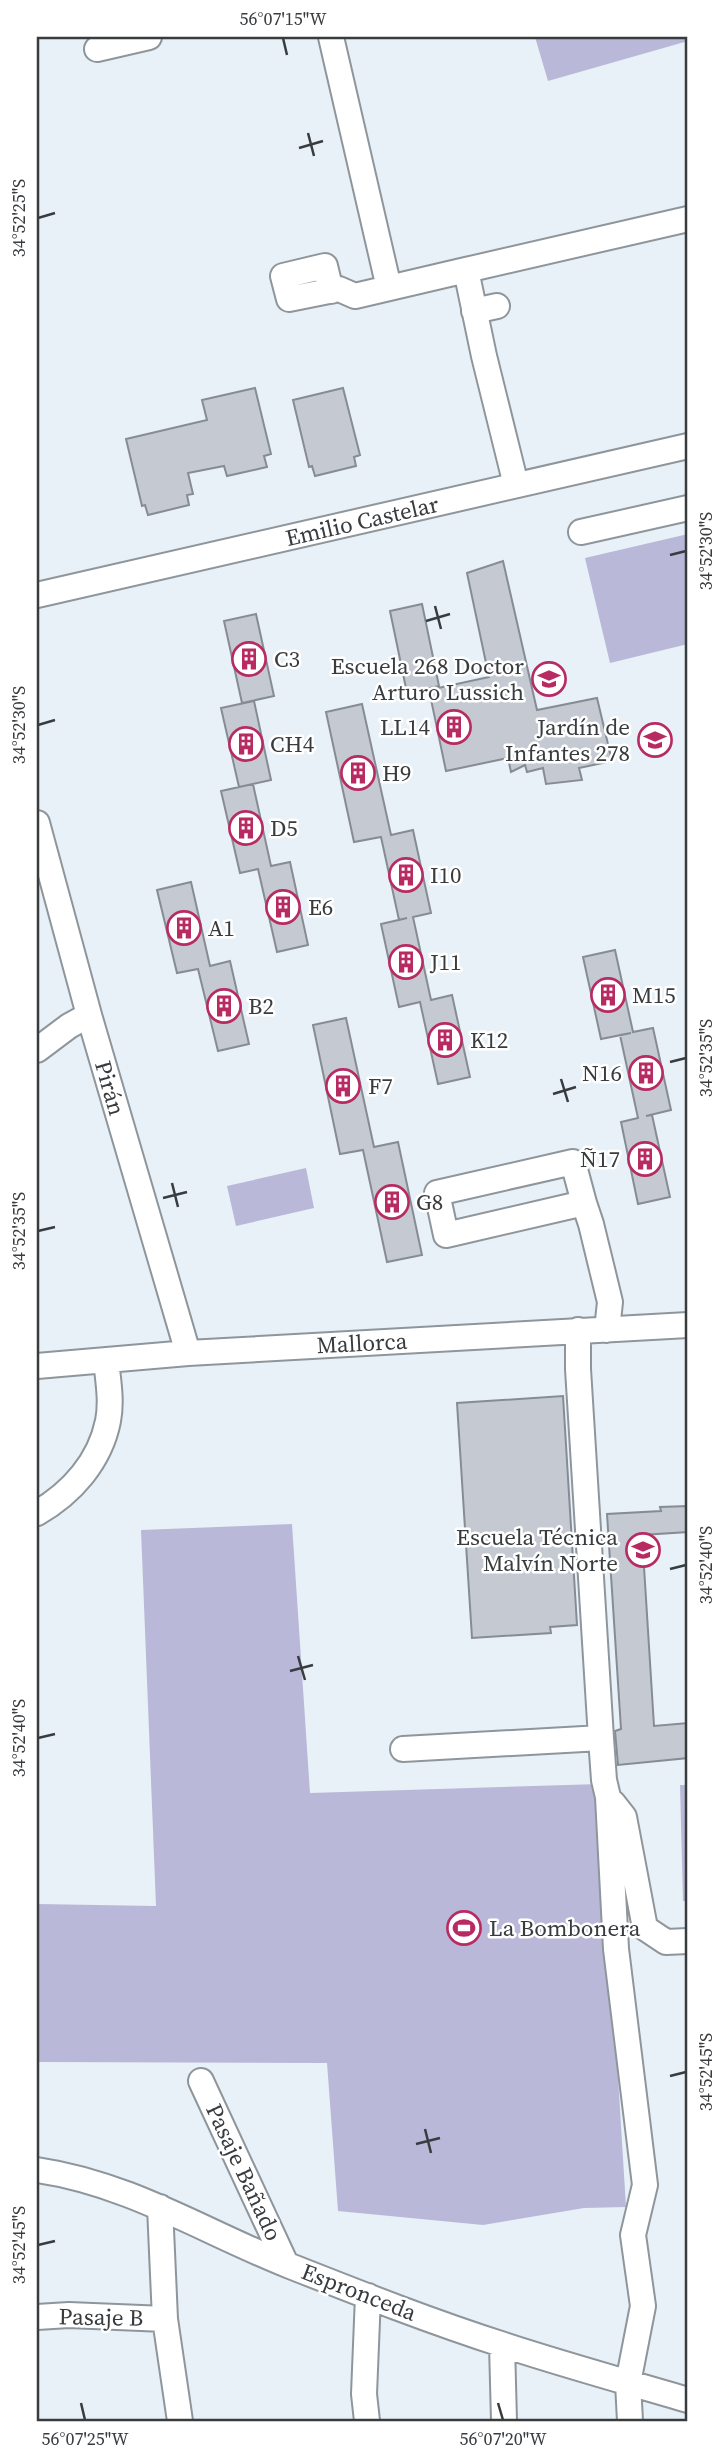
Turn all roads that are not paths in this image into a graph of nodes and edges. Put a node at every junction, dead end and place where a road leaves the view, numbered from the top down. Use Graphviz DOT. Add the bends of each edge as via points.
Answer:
graph roads {
  1 [pos="149,37"];
  2 [pos="331,37"];
  3 [pos="97,49"];
  4 [pos="688,219"];
  5 [pos="466,270"];
  6 [pos="389,288"];
  7 [pos="331,291"];
  8 [pos="688,446"];
  9 [pos="516,485"];
  10 [pos="688,508"];
  11 [pos="581,532"];
  12 [pos="37,595"];
  13 [pos="37,823"];
  14 [pos="89,1015"];
  15 [pos="37,1050"];
  16 [pos="583,1203"];
  17 [pos="688,1325"];
  18 [pos="607,1330"];
  19 [pos="578,1331"];
  20 [pos="188,1353"];
  21 [pos="106,1360"];
  22 [pos="37,1366"];
  23 [pos="37,1513"];
  24 [pos="601,1738"];
  25 [pos="403,1749"];
  26 [pos="608,1797"];
  27 [pos="688,1941"];
  28 [pos="201,2081"];
  29 [pos="37,2170"];
  30 [pos="160,2207"];
  31 [pos="286,2264"];
  32 [pos="368,2296"];
  33 [pos="37,2317"];
  34 [pos="165,2319"];
  35 [pos="502,2345"];
  36 [pos="628,2383"];
  37 [pos="688,2400"];
  38 [pos="180,2421"];
  39 [pos="367,2421"];
  40 [pos="504,2421"];
  41 [pos="629,2421"];
  1 -- 3 [label="street"];
  2 -- 6 [label="street"];
  4 -- 5 [label="street"];
  5 -- 6 [label="street"];
  5 -- 9 [label="street" via="486,309"];
  6 -- 7 [label="street" via="355,296 339,289"];
  8 -- 9 [label="street, Emilio Castelar"];
  9 -- 12 [label="street, Emilio Castelar"];
  10 -- 11 [label="street"];
  13 -- 14 [label="street, Pirán"];
  14 -- 15 [label="street"];
  14 -- 20 [label="street, Pirán"];
  16 -- 16 [label="street" via="446,1235 437,1193 573,1162"];
  16 -- 18 [label="street" via="610,1301"];
  17 -- 18 [label="street, Mallorca"];
  18 -- 19 [label="street, Mallorca"];
  19 -- 20 [label="street, Mallorca"];
  19 -- 24 [label="street"];
  20 -- 21 [label="street, Mallorca"];
  21 -- 22 [label="street, Mallorca"];
  21 -- 23 [label="street" via="108,1420 100,1447 71,1489"];
  24 -- 25 [label="street"];
  24 -- 26 [label="street"];
  26 -- 27 [label="street" via="624,1817 645,1928 666,1942"];
  26 -- 36 [label="street" via="617,1949 645,2185 634,2235 642,2306"];
  28 -- 31 [label="street, Pasaje Bañado"];
  29 -- 30 [label="street, Espronceda" via="73,2175"];
  30 -- 31 [label="street, Espronceda"];
  30 -- 34 [label="street"];
  31 -- 32 [label="street, Espronceda"];
  32 -- 35 [label="street, Espronceda"];
  32 -- 39 [label="street" via="363,2394"];
  33 -- 34 [label="street, Pasaje B"];
  34 -- 38 [label="street"];
  35 -- 36 [label="street, Espronceda"];
  35 -- 40 [label="street"];
  36 -- 37 [label="street, Espronceda"];
  36 -- 41 [label="street"];
}
